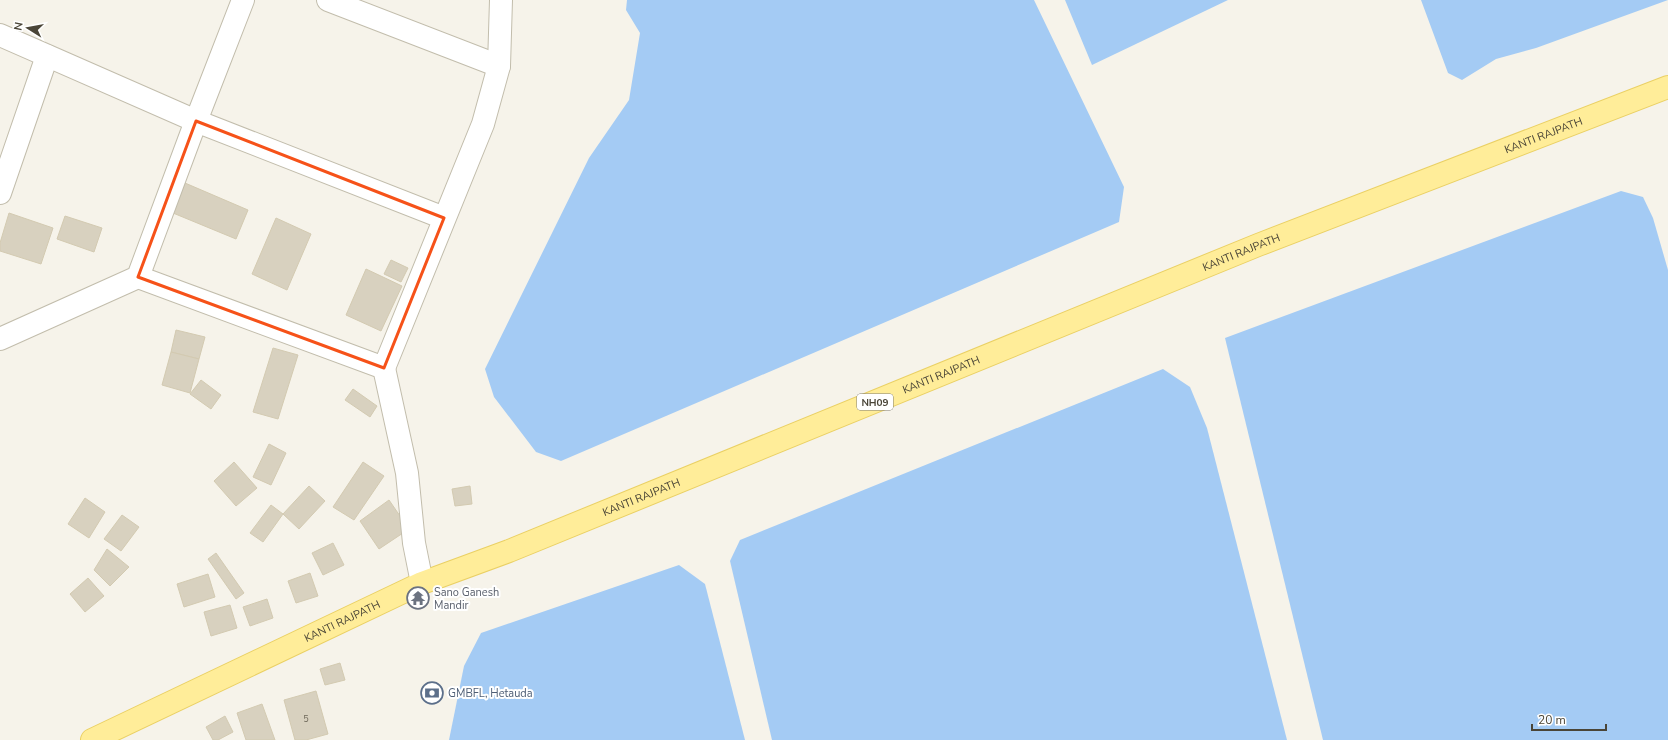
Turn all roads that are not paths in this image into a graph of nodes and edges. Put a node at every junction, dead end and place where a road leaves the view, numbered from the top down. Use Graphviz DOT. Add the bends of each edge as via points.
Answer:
graph roads {
  1 [pos="243,0"];
  2 [pos="328,0"];
  3 [pos="502,0"];
  4 [pos="0,35"];
  5 [pos="47,56"];
  6 [pos="499,66"];
  7 [pos="1668,87"];
  8 [pos="196,121"];
  9 [pos="0,193"];
  10 [pos="444,218"];
  11 [pos="138,277"];
  12 [pos="0,339"];
  13 [pos="384,368"];
  14 [pos="422,583"];
  15 [pos="92,740"];
  1 -- 8 [label="street"];
  2 -- 6 [label="street"];
  3 -- 6 [label="street"];
  4 -- 5 [label="street"];
  5 -- 8 [label="street"];
  5 -- 9 [label="street"];
  6 -- 10 [label="street" via="483,124"];
  7 -- 14 [label="main road, KANTI RAJPATH / NH09" via="1258,245 509,551"];
  8 -- 10 [label="street"];
  8 -- 11 [label="street"];
  10 -- 13 [label="street"];
  11 -- 12 [label="street"];
  11 -- 13 [label="street"];
  13 -- 14 [label="street" via="407,473 414,543"];
  14 -- 15 [label="main road, KANTI RAJPATH / NH09"];
}
